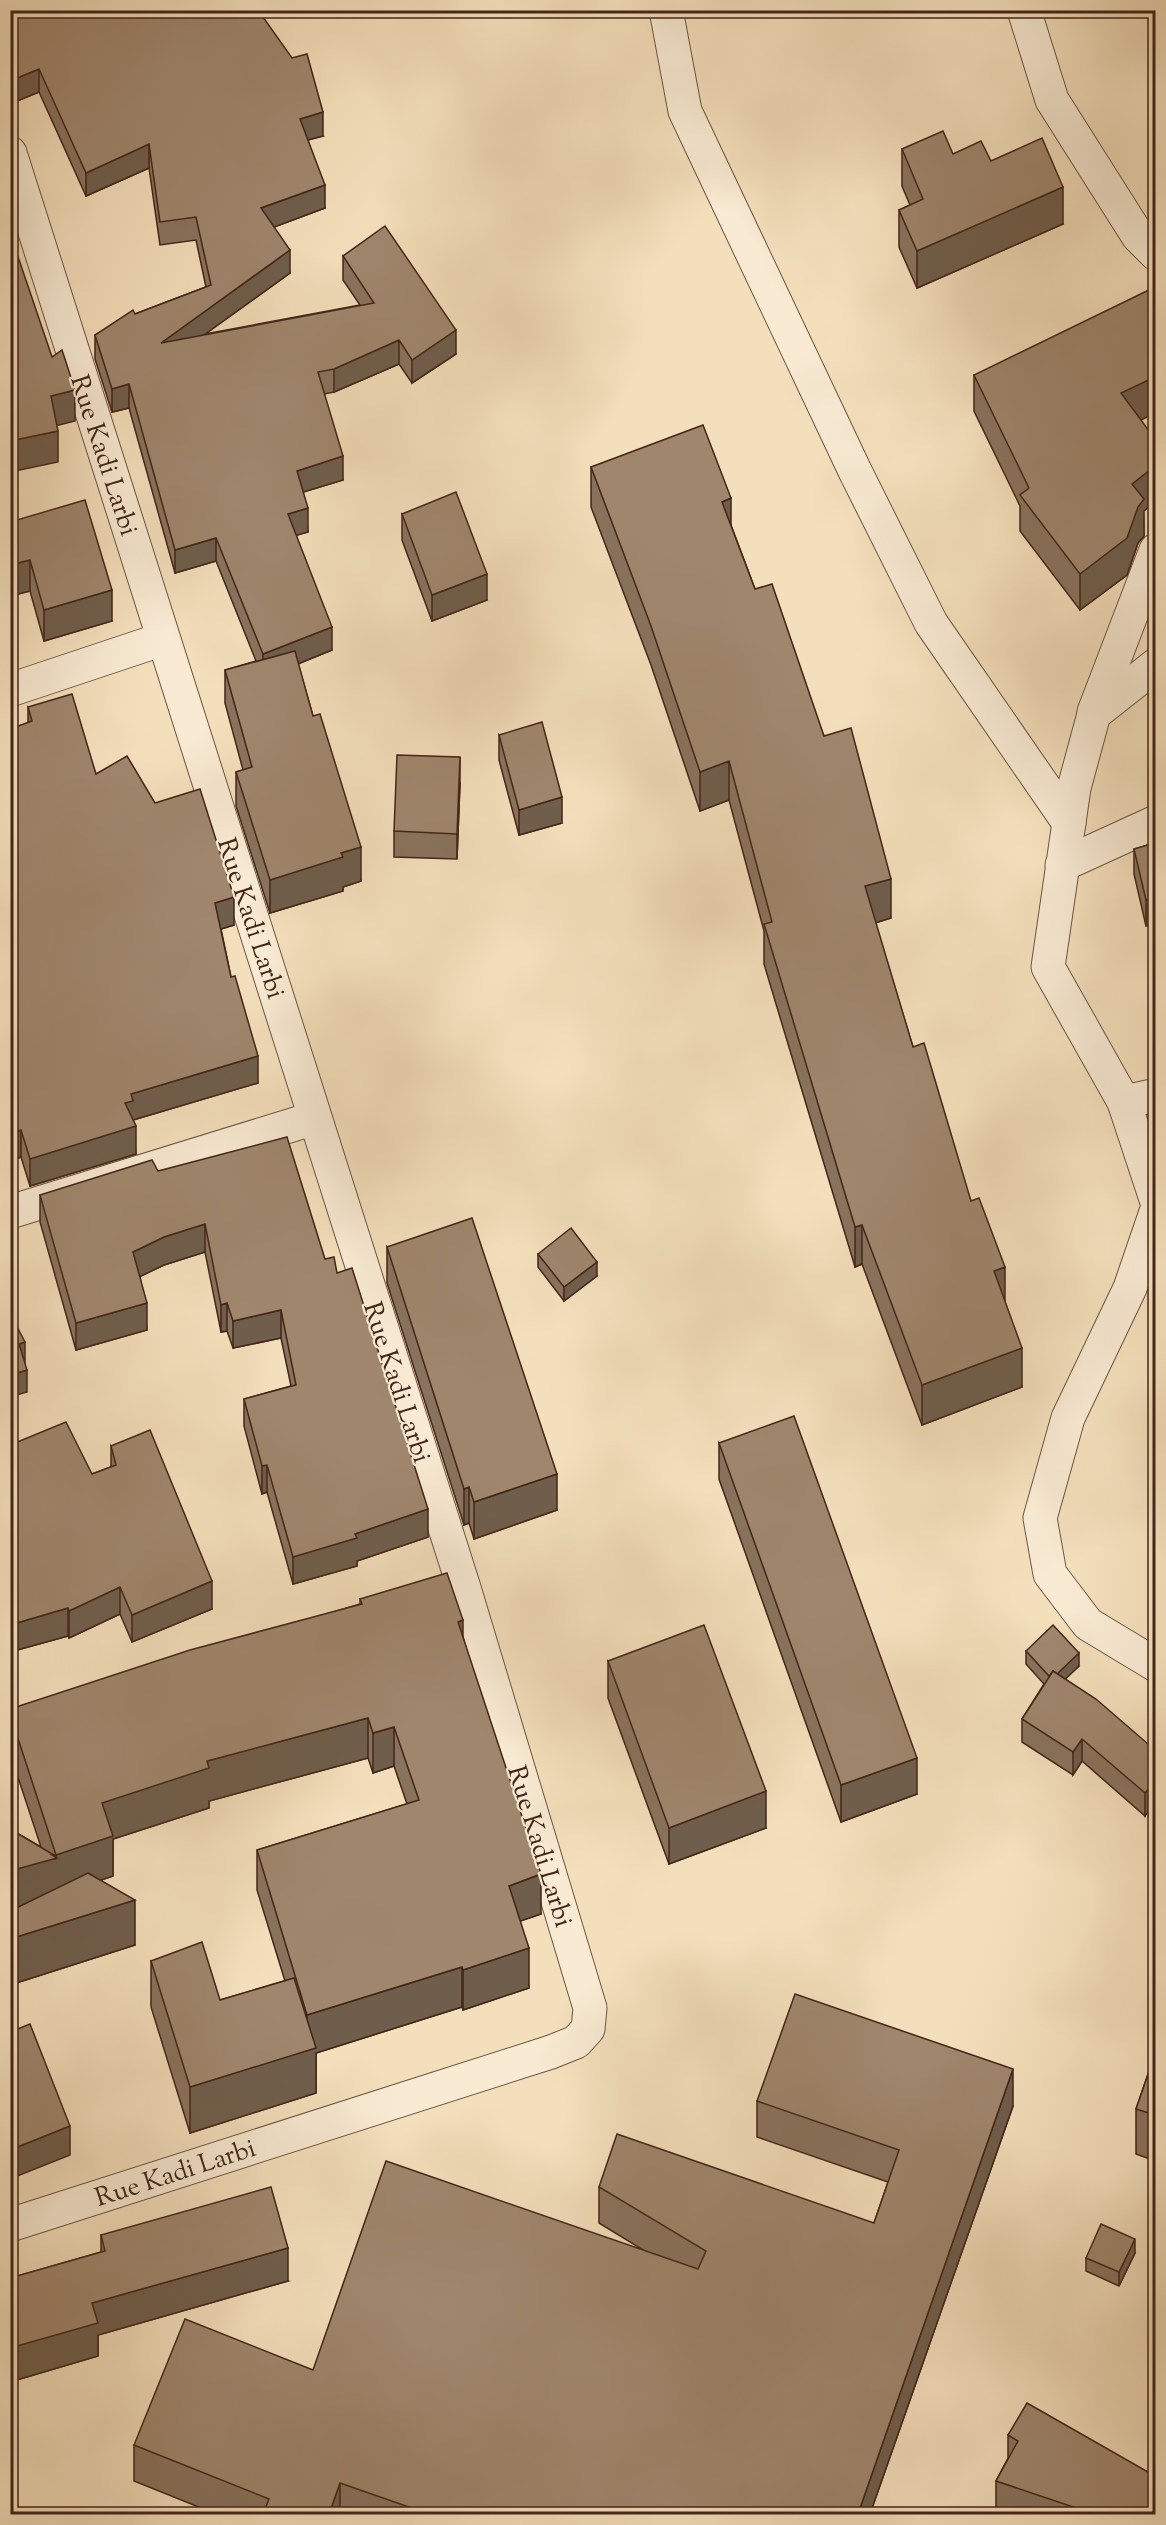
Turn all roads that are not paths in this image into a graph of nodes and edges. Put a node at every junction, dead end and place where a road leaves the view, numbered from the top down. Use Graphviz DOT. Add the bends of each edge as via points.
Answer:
graph roads {
  1 [pos="666,10"];
  2 [pos="1024,10"];
  3 [pos="10,153"];
  4 [pos="16,193"];
  5 [pos="1155,254"];
  6 [pos="1155,550"];
  7 [pos="163,639"];
  8 [pos="1155,665"];
  9 [pos="10,690"];
  10 [pos="1094,714"];
  11 [pos="1155,822"];
  12 [pos="1069,823"];
  13 [pos="1062,865"];
  14 [pos="1155,1095"];
  15 [pos="1124,1102"];
  16 [pos="315,1118"];
  17 [pos="1155,1199"];
  18 [pos="10,1212"];
  19 [pos="1155,1212"];
  20 [pos="1155,1665"];
  21 [pos="10,2225"];
  1 -- 12 [label="street" via="686,111 855,471 931,622"];
  2 -- 5 [label="street" via="1052,100 1138,236"];
  3 -- 4 [label="street, Rue Kadi Larbi"];
  4 -- 7 [label="street, Rue Kadi Larbi"];
  6 -- 10 [label="street"];
  7 -- 9 [label="street"];
  7 -- 16 [label="street, Rue Kadi Larbi"];
  8 -- 10 [label="street"];
  10 -- 12 [label="street"];
  11 -- 13 [label="street"];
  12 -- 13 [label="street"];
  13 -- 15 [label="street" via="1048,967"];
  14 -- 15 [label="street"];
  15 -- 17 [label="street"];
  16 -- 18 [label="street"];
  16 -- 21 [label="street, Rue Kadi Larbi" via="452,1592 590,2008 588,2029 576,2042 551,2052"];
  19 -- 20 [label="street" via="1130,1288 1068,1418 1040,1518 1050,1574 1089,1624"];
}
